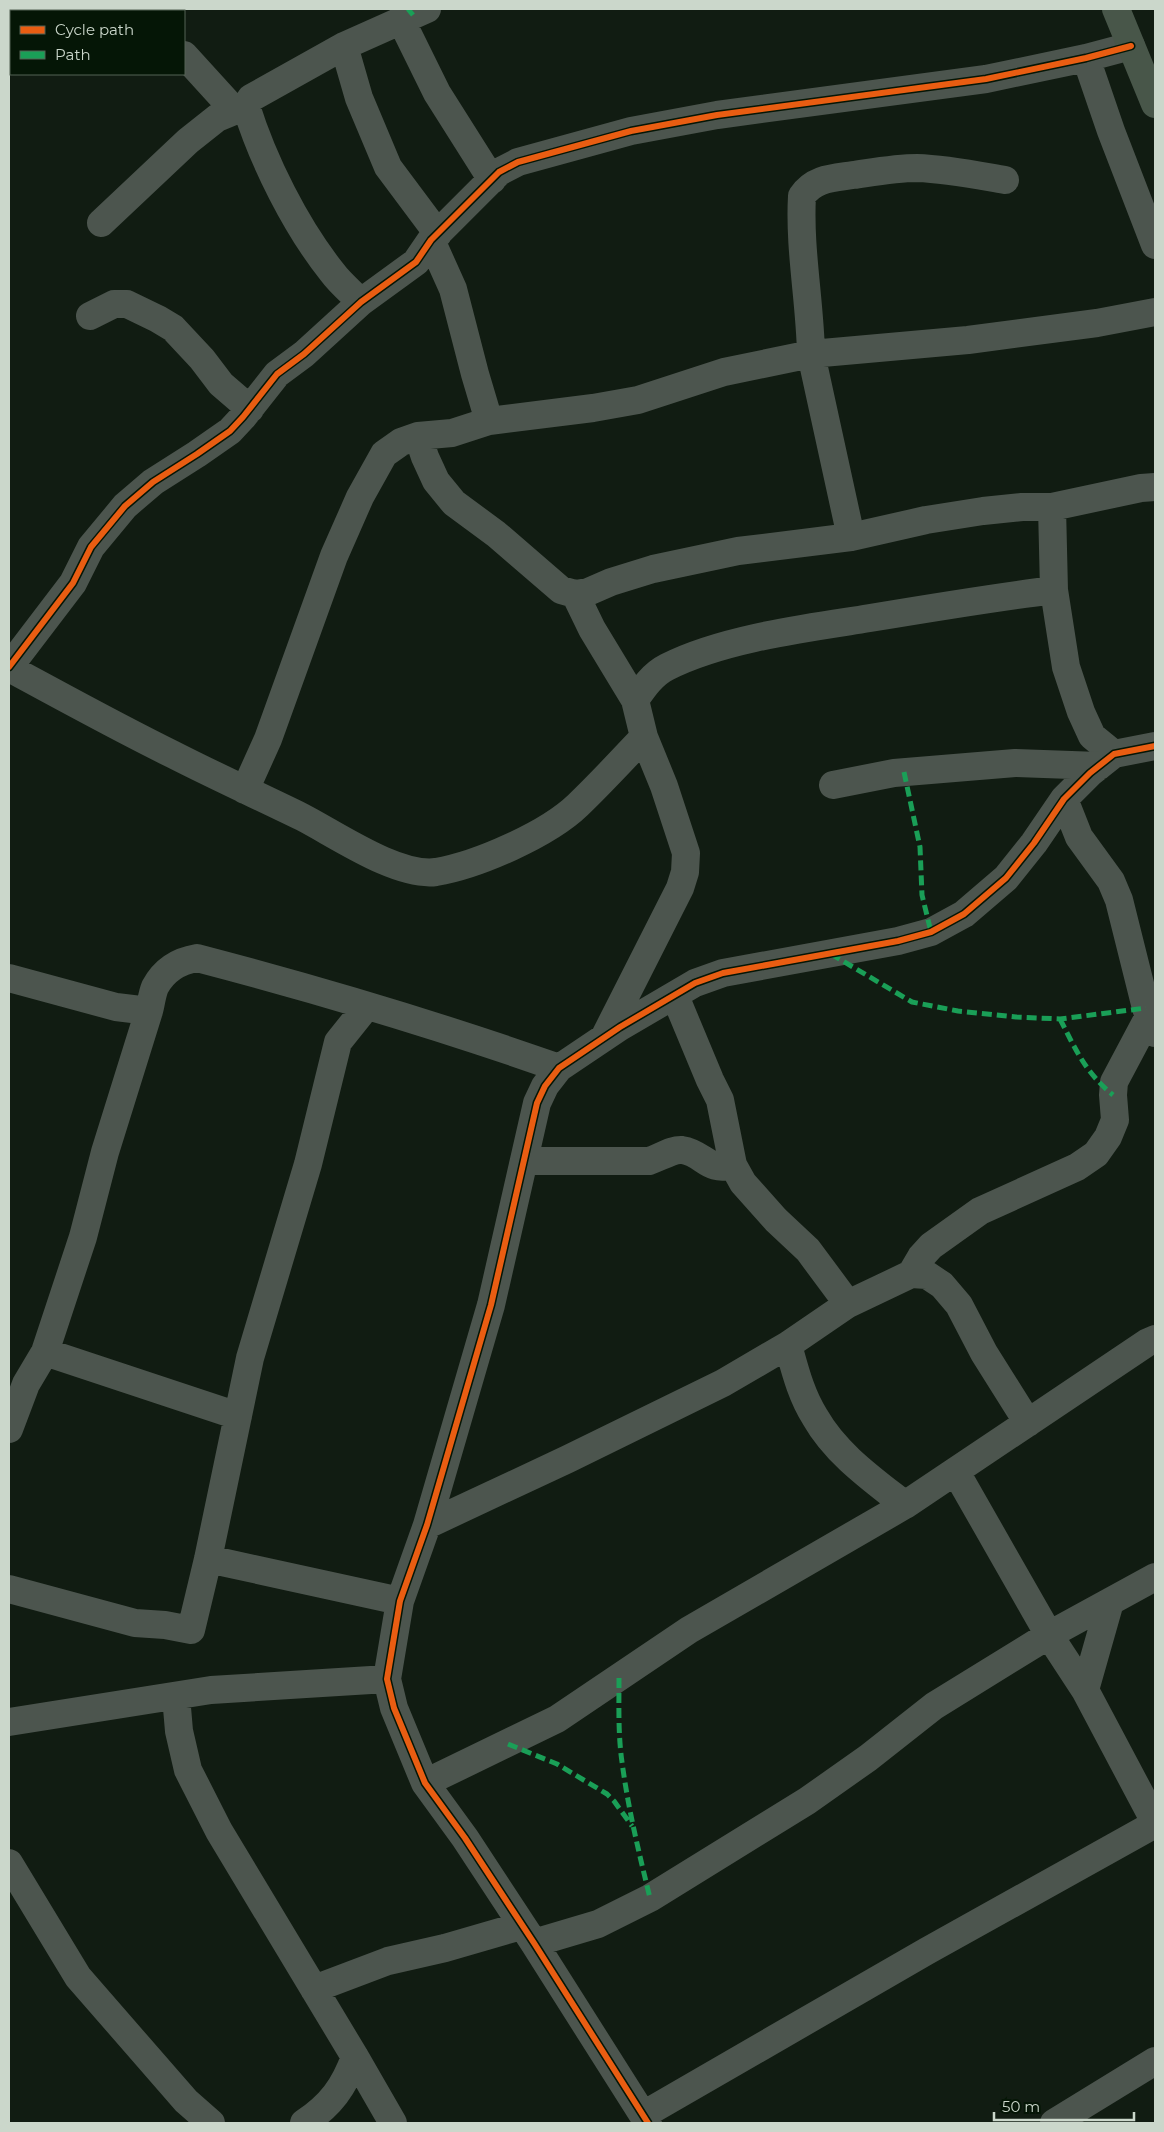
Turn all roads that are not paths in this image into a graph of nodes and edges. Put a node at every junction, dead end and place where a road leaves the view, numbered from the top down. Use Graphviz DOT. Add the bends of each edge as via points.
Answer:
graph roads {
  1 [pos="427,9"];
  2 [pos="1116,9"];
  3 [pos="401,20"];
  4 [pos="344,46"];
  5 [pos="1131,46"];
  6 [pos="185,56"];
  7 [pos="1086,58"];
  8 [pos="1155,104"];
  9 [pos="240,109"];
  10 [pos="492,180"];
  11 [pos="1005,180"];
  12 [pos="101,223"];
  13 [pos="434,237"];
  14 [pos="1155,245"];
  15 [pos="361,302"];
  16 [pos="1155,312"];
  17 [pos="90,316"];
  18 [pos="811,354"];
  19 [pos="250,409"];
  20 [pos="489,421"];
  21 [pos="418,436"];
  22 [pos="1155,487"];
  23 [pos="1052,506"];
  24 [pos="851,537"];
  25 [pos="1054,590"];
  26 [pos="575,594"];
  27 [pos="9,668"];
  28 [pos="636,700"];
  29 [pos="644,737"];
  30 [pos="1155,746"];
  31 [pos="1106,760"];
  32 [pos="833,785"];
  33 [pos="245,790"];
  34 [pos="1064,799"];
  35 [pos="9,978"];
  36 [pos="675,996"];
  37 [pos="366,1007"];
  38 [pos="149,1011"];
  39 [pos="1152,1025"];
  40 [pos="605,1037"];
  41 [pos="558,1068"];
  42 [pos="524,1161"];
  43 [pos="733,1165"];
  44 [pos="911,1274"];
  45 [pos="848,1304"];
  46 [pos="1155,1339"];
  47 [pos="788,1345"];
  48 [pos="45,1352"];
  49 [pos="238,1416"];
  50 [pos="1028,1423"];
  51 [pos="9,1428"];
  52 [pos="956,1472"];
  53 [pos="905,1505"];
  54 [pos="427,1524"];
  55 [pos="208,1559"];
  56 [pos="1155,1577"];
  57 [pos="9,1589"];
  58 [pos="400,1601"];
  59 [pos="1110,1602"];
  60 [pos="1049,1635"];
  61 [pos="387,1679"];
  62 [pos="1084,1690"];
  63 [pos="176,1696"];
  64 [pos="9,1722"];
  65 [pos="424,1783"];
  66 [pos="1155,1823"];
  67 [pos="9,1863"];
  68 [pos="528,1934"];
  69 [pos="314,1989"];
  70 [pos="355,2057"];
  71 [pos="1155,2061"];
  72 [pos="645,2119"];
  73 [pos="211,2123"];
  74 [pos="304,2123"];
  75 [pos="392,2123"];
  76 [pos="1054,2123"];
  1 -- 3 [label="street"];
  2 -- 5 [label="highway"];
  3 -- 4 [label="street"];
  3 -- 10 [label="street" via="437,93"];
  4 -- 9 [label="street" via="251,98"];
  4 -- 13 [label="street" via="359,98 388,168"];
  5 -- 7 [label="street"];
  5 -- 8 [label="highway"];
  6 -- 9 [label="street"];
  7 -- 10 [label="street" via="953,84 717,114 631,131 518,162 499,172"];
  7 -- 14 [label="street"];
  9 -- 12 [label="street" via="217,118 188,141"];
  9 -- 15 [label="street" via="300,224 332,272"];
  10 -- 13 [label="street"];
  11 -- 18 [label="street" via="918,168 819,180 807,188 802,196 801,212"];
  13 -- 15 [label="street" via="416,262"];
  13 -- 20 [label="street" via="454,289"];
  15 -- 19 [label="street" via="277,374"];
  16 -- 18 [label="street" via="968,340"];
  17 -- 19 [label="street" via="114,304 127,304 158,319 182,338 221,384"];
  18 -- 20 [label="street" via="724,372 638,400"];
  18 -- 24 [label="street"];
  19 -- 27 [label="street" via="230,431 153,482 125,506 91,547 74,584"];
  20 -- 21 [label="street" via="452,433"];
  21 -- 26 [label="street" via="436,481 454,503 561,590"];
  21 -- 33 [label="street" via="401,442 384,454 360,497 334,556 268,738"];
  22 -- 23 [label="street"];
  23 -- 24 [label="street" via="926,520"];
  23 -- 25 [label="street"];
  24 -- 26 [label="street" via="738,550 653,569"];
  25 -- 28 [label="street" via="807,628 724,646 665,668 647,682"];
  25 -- 31 [label="street" via="1066,667 1081,712"];
  26 -- 28 [label="street" via="592,629"];
  27 -- 33 [label="street"];
  28 -- 29 [label="street"];
  29 -- 33 [label="street" via="577,806 537,833 506,850 437,872 422,872 387,862"];
  29 -- 40 [label="street" via="686,853 685,872 660,930"];
  30 -- 31 [label="street"];
  31 -- 32 [label="street" via="1006,763 894,773"];
  31 -- 34 [label="street"];
  34 -- 36 [label="street" via="1006,878 964,914 930,932 898,941 723,973 696,983"];
  34 -- 39 [label="street" via="1079,837 1120,900"];
  35 -- 38 [label="street" via="116,1007"];
  36 -- 40 [label="street"];
  36 -- 43 [label="street" via="720,1100"];
  37 -- 38 [label="street" via="296,984 197,958 174,965 155,987"];
  37 -- 41 [label="street" via="441,1028"];
  37 -- 49 [label="street" via="338,1042 308,1164 250,1358"];
  38 -- 48 [label="street" via="105,1152 83,1237"];
  39 -- 44 [label="street" via="1114,1082 1115,1120 1096,1154 1077,1167 980,1211 931,1246"];
  40 -- 41 [label="street"];
  41 -- 42 [label="street" via="537,1103"];
  42 -- 43 [label="street" via="649,1161 680,1149 713,1166"];
  42 -- 54 [label="street" via="491,1305"];
  43 -- 45 [label="street" via="743,1183 808,1250"];
  44 -- 45 [label="street"];
  44 -- 50 [label="street" via="926,1275 942,1286 959,1305 984,1353"];
  45 -- 47 [label="street"];
  46 -- 50 [label="street"];
  47 -- 53 [label="street" via="798,1382 814,1417 829,1438 868,1476"];
  47 -- 54 [label="street" via="723,1383"];
  48 -- 49 [label="street"];
  48 -- 51 [label="street" via="26,1384"];
  49 -- 55 [label="street"];
  50 -- 52 [label="street"];
  52 -- 53 [label="street"];
  52 -- 60 [label="street"];
  53 -- 65 [label="street" via="689,1630 557,1719"];
  54 -- 58 [label="street"];
  55 -- 57 [label="street" via="191,1630 135,1623"];
  55 -- 58 [label="street"];
  56 -- 59 [label="street"];
  58 -- 61 [label="street"];
  59 -- 60 [label="street"];
  59 -- 62 [label="street"];
  60 -- 62 [label="street"];
  60 -- 68 [label="street" via="934,1706 808,1801 650,1898 598,1924"];
  61 -- 63 [label="street" via="210,1690"];
  61 -- 65 [label="street" via="394,1708"];
  62 -- 66 [label="street"];
  63 -- 64 [label="street"];
  63 -- 69 [label="street" via="179,1731 188,1770 219,1831"];
  65 -- 68 [label="street" via="465,1838"];
  66 -- 72 [label="street" via="927,1951"];
  67 -- 73 [label="street" via="78,1977 186,2101"];
  68 -- 69 [label="street" via="388,1961"];
  68 -- 72 [label="street"];
  69 -- 70 [label="street"];
  70 -- 74 [label="street" via="334,2098"];
  70 -- 75 [label="street"];
  71 -- 76 [label="street"];
}
